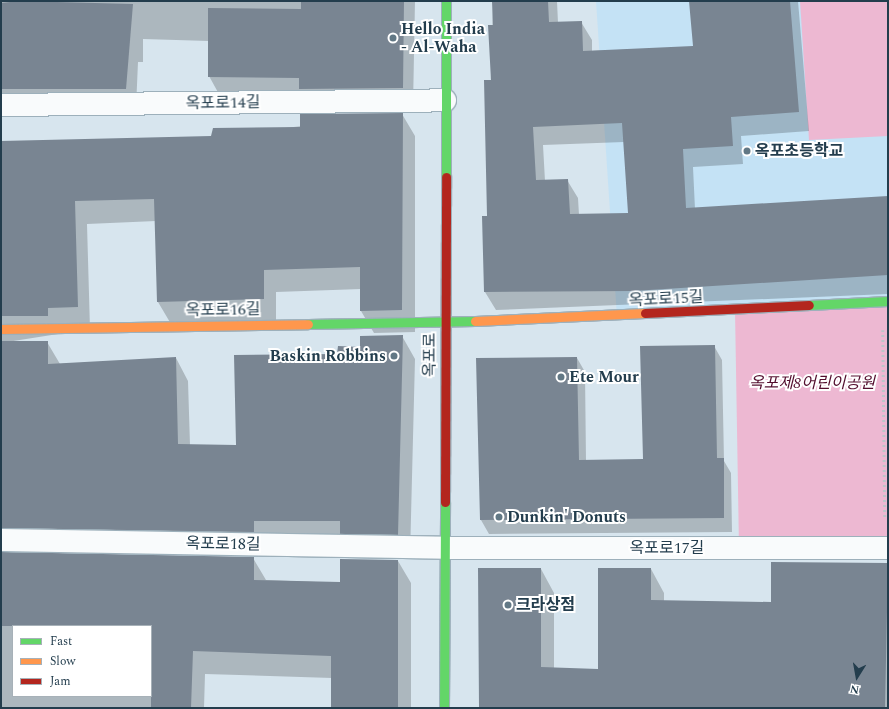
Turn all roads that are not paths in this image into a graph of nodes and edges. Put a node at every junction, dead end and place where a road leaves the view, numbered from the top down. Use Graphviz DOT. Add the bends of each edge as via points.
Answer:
graph roads {
  1 [pos="446,1"];
  2 [pos="445,100"];
  3 [pos="1,105"];
  4 [pos="885,301"];
  5 [pos="444,322"];
  6 [pos="1,329"];
  7 [pos="1,540"];
  8 [pos="446,548"];
  9 [pos="886,548"];
  10 [pos="444,708"];
  1 -- 2 [label="street, 옥포로"];
  2 -- 3 [label="street, 옥포로14길"];
  2 -- 5 [label="street, 옥포로"];
  4 -- 5 [label="street, 옥포로15길"];
  5 -- 6 [label="street, 옥포로16길"];
  5 -- 8 [label="street, 옥포로"];
  7 -- 8 [label="street, 옥포로18길"];
  8 -- 9 [label="street, 옥포로17길"];
  8 -- 10 [label="street, 옥포로"];
}
